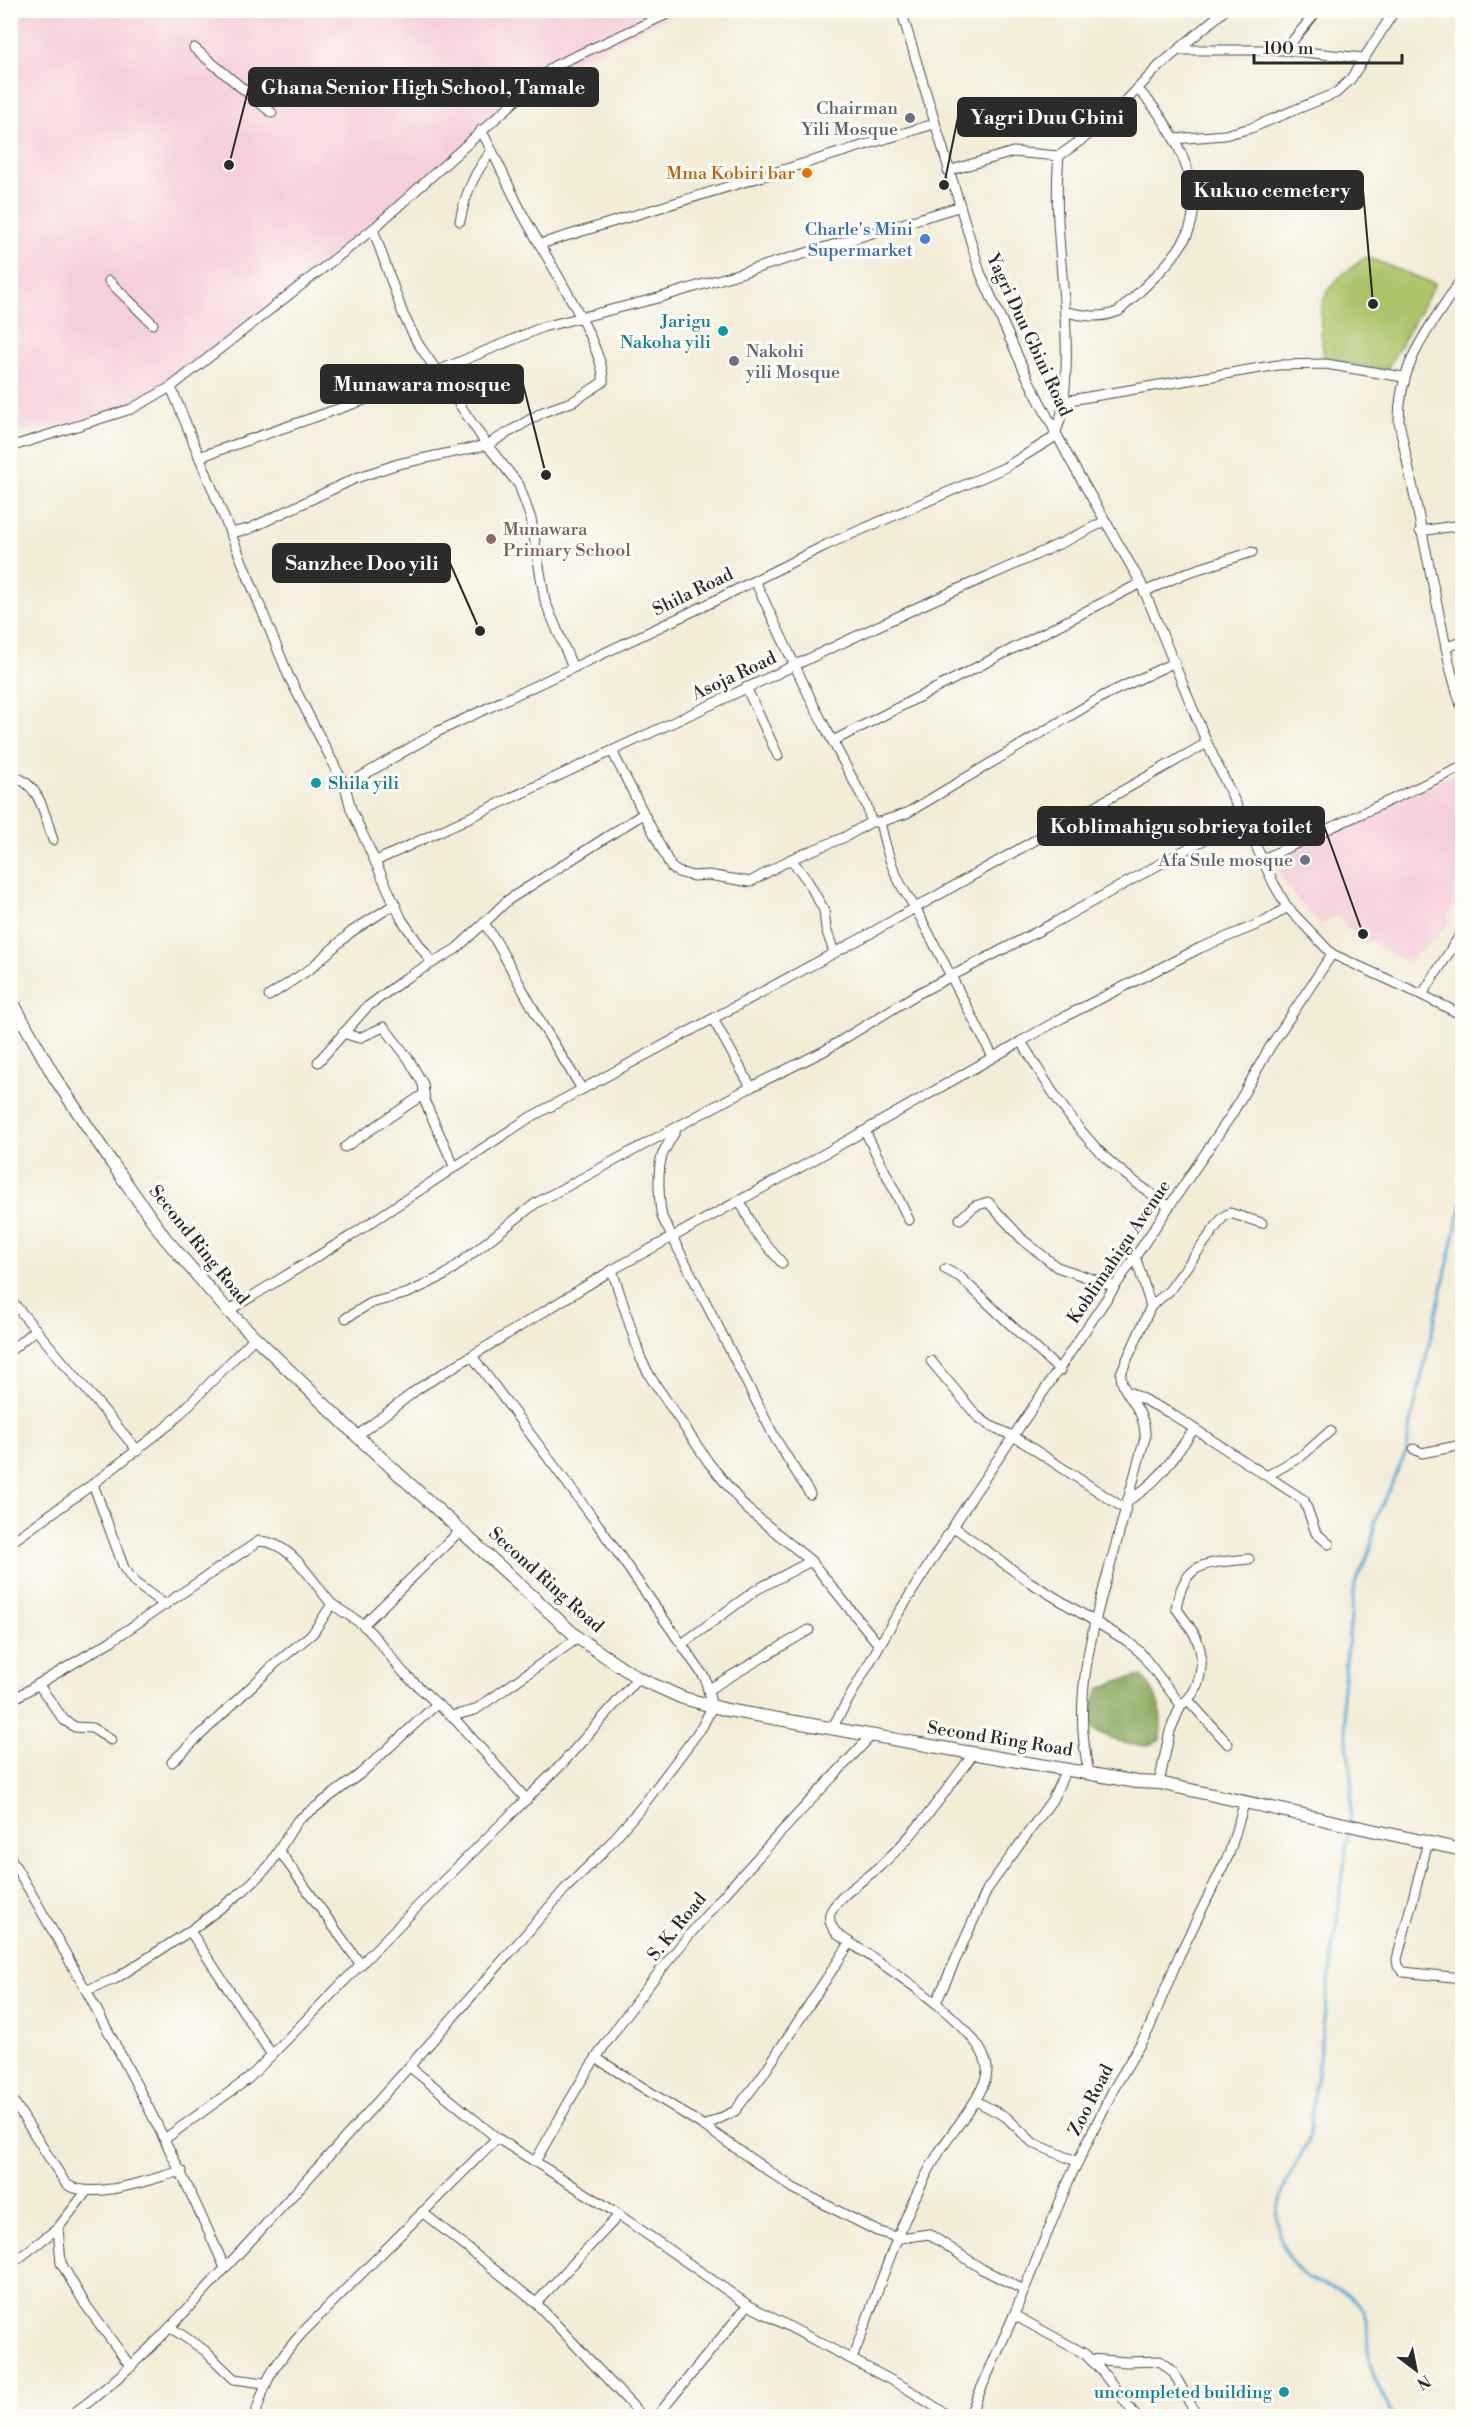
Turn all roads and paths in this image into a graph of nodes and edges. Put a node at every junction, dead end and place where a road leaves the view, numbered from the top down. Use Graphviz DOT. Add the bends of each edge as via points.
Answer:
graph roads {
  1 [pos="676,10"];
  2 [pos="900,10"];
  3 [pos="1225,10"];
  4 [pos="1318,10"];
  5 [pos="1395,10"];
  6 [pos="194,48"];
  7 [pos="1179,50"];
  8 [pos="1285,50"];
  9 [pos="1362,58"];
  10 [pos="1137,89"];
  11 [pos="272,113"];
  12 [pos="934,124"];
  13 [pos="481,130"];
  14 [pos="1174,139"];
  15 [pos="492,151"];
  16 [pos="1059,156"];
  17 [pos="948,171"];
  18 [pos="958,207"];
  19 [pos="460,221"];
  20 [pos="373,229"];
  21 [pos="540,244"];
  22 [pos="1462,278"];
  23 [pos="109,281"];
  24 [pos="1066,312"];
  25 [pos="580,316"];
  26 [pos="153,324"];
  27 [pos="433,368"];
  28 [pos="1403,377"];
  29 [pos="171,387"];
  30 [pos="1064,401"];
  31 [pos="1056,432"];
  32 [pos="487,445"];
  33 [pos="10,447"];
  34 [pos="199,457"];
  35 [pos="1106,521"];
  36 [pos="1462,525"];
  37 [pos="1420,531"];
  38 [pos="230,533"];
  39 [pos="1252,552"];
  40 [pos="755,581"];
  41 [pos="1143,588"];
  42 [pos="1462,642"];
  43 [pos="1446,647"];
  44 [pos="1175,662"];
  45 [pos="795,666"];
  46 [pos="573,668"];
  47 [pos="746,687"];
  48 [pos="1462,708"];
  49 [pos="833,741"];
  50 [pos="1207,743"];
  51 [pos="612,751"];
  52 [pos="778,756"];
  53 [pos="1462,767"];
  54 [pos="10,776"];
  55 [pos="345,786"];
  56 [pos="643,814"];
  57 [pos="1243,818"];
  58 [pos="875,822"];
  59 [pos="53,840"];
  60 [pos="790,859"];
  61 [pos="1263,859"];
  62 [pos="376,861"];
  63 [pos="395,904"];
  64 [pos="1287,906"];
  65 [pos="915,907"];
  66 [pos="484,924"];
  67 [pos="1462,932"];
  68 [pos="834,952"];
  69 [pos="1332,954"];
  70 [pos="432,963"];
  71 [pos="951,976"];
  72 [pos="1422,995"];
  73 [pos="269,996"];
  74 [pos="10,998"];
  75 [pos="1462,1015"];
  76 [pos="712,1019"];
  77 [pos="343,1033"];
  78 [pos="1021,1041"];
  79 [pos="993,1058"];
  80 [pos="318,1062"];
  81 [pos="751,1087"];
  82 [pos="582,1089"];
  83 [pos="424,1094"];
  84 [pos="677,1129"];
  85 [pos="865,1131"];
  86 [pos="345,1147"];
  87 [pos="454,1166"];
  88 [pos="740,1201"];
  89 [pos="1168,1206"];
  90 [pos="960,1219"];
  91 [pos="909,1220"];
  92 [pos="1262,1223"];
  93 [pos="671,1238"];
  94 [pos="1135,1256"];
  95 [pos="782,1263"];
  96 [pos="945,1269"];
  97 [pos="612,1270"];
  98 [pos="1113,1286"];
  99 [pos="10,1299"];
  100 [pos="1151,1306"];
  101 [pos="228,1311"];
  102 [pos="346,1318"];
  103 [pos="36,1329"];
  104 [pos="255,1337"];
  105 [pos="10,1351"];
  106 [pos="472,1356"];
  107 [pos="931,1361"];
  108 [pos="1060,1371"];
  109 [pos="1128,1391"];
  110 [pos="1194,1429"];
  111 [pos="1330,1431"];
  112 [pos="357,1436"];
  113 [pos="1015,1437"];
  114 [pos="1462,1445"];
  115 [pos="1414,1449"];
  116 [pos="138,1450"];
  117 [pos="1267,1476"];
  118 [pos="93,1484"];
  119 [pos="810,1494"];
  120 [pos="1126,1505"];
  121 [pos="954,1527"];
  122 [pos="462,1529"];
  123 [pos="10,1543"];
  124 [pos="1329,1544"];
  125 [pos="1249,1559"];
  126 [pos="811,1561"];
  127 [pos="332,1604"];
  128 [pos="165,1605"];
  129 [pos="1093,1620"];
  130 [pos="363,1625"];
  131 [pos="808,1630"];
  132 [pos="578,1638"];
  133 [pos="682,1644"];
  134 [pos="879,1645"];
  135 [pos="638,1678"];
  136 [pos="38,1684"];
  137 [pos="709,1689"];
  138 [pos="10,1701"];
  139 [pos="1184,1703"];
  140 [pos="437,1704"];
  141 [pos="712,1707"];
  142 [pos="452,1716"];
  143 [pos="832,1728"];
  144 [pos="871,1736"];
  145 [pos="111,1740"];
  146 [pos="1228,1744"];
  147 [pos="974,1753"];
  148 [pos="172,1762"];
  149 [pos="1067,1768"];
  150 [pos="1089,1772"];
  151 [pos="1159,1783"];
  152 [pos="527,1800"];
  153 [pos="1245,1801"];
  154 [pos="1428,1842"];
  155 [pos="1462,1850"];
  156 [pos="279,1852"];
  157 [pos="10,1857"];
  158 [pos="190,1930"];
  159 [pos="850,1943"];
  160 [pos="361,1965"];
  161 [pos="1462,1978"];
  162 [pos="87,1990"];
  163 [pos="936,2003"];
  164 [pos="272,2055"];
  165 [pos="596,2058"];
  166 [pos="410,2067"];
  167 [pos="10,2096"];
  168 [pos="976,2101"];
  169 [pos="704,2126"];
  170 [pos="166,2138"];
  171 [pos="496,2138"];
  172 [pos="536,2160"];
  173 [pos="1078,2163"];
  174 [pos="182,2171"];
  175 [pos="86,2192"];
  176 [pos="422,2212"];
  177 [pos="619,2215"];
  178 [pos="58,2228"];
  179 [pos="900,2238"];
  180 [pos="10,2265"];
  181 [pos="225,2268"];
  182 [pos="1024,2290"];
  183 [pos="536,2303"];
  184 [pos="748,2305"];
  185 [pos="1014,2315"];
  186 [pos="170,2327"];
  187 [pos="1089,2359"];
  188 [pos="852,2360"];
  189 [pos="131,2367"];
  190 [pos="264,2383"];
  191 [pos="70,2416"];
  192 [pos="255,2416"];
  193 [pos="642,2416"];
  194 [pos="657,2416"];
  195 [pos="949,2416"];
  196 [pos="969,2416"];
  197 [pos="1136,2416"];
  198 [pos="1197,2416"];
  1 -- 13 [label="street" via="554,66"];
  2 -- 12 [label="street, Yagri Duu Gbini Road"];
  3 -- 7 [label="street"];
  4 -- 8 [label="street"];
  5 -- 9 [label="street"];
  6 -- 11 [label="street"];
  7 -- 8 [label="street"];
  7 -- 10 [label="street"];
  8 -- 9 [label="street"];
  9 -- 14 [label="street" via="1344,86 1316,102 1225,135"];
  10 -- 14 [label="street" via="1154,104"];
  10 -- 16 [label="street" via="1106,122"];
  12 -- 17 [label="street, Yagri Duu Gbini Road"];
  12 -- 21 [label="street"];
  13 -- 15 [label="street"];
  13 -- 20 [label="street"];
  14 -- 24 [label="street" via="1187,171 1193,202 1187,236 1119,310 1109,316 1093,317"];
  15 -- 19 [label="street" via="472,181"];
  15 -- 21 [label="street"];
  16 -- 17 [label="street" via="1013,152"];
  16 -- 24 [label="street"];
  17 -- 18 [label="street, Yagri Duu Gbini Road"];
  18 -- 25 [label="street" via="658,298"];
  18 -- 31 [label="street, Yagri Duu Gbini Road" via="988,292"];
  20 -- 27 [label="street" via="403,314"];
  20 -- 29 [label="street"];
  21 -- 25 [label="street"];
  22 -- 28 [label="street" via="1414,352"];
  23 -- 26 [label="street"];
  24 -- 30 [label="street"];
  25 -- 27 [label="street" via="495,345 440,370"];
  25 -- 32 [label="street" via="601,366 603,382"];
  27 -- 32 [label="street"];
  27 -- 34 [label="street" via="368,399"];
  28 -- 30 [label="street" via="1326,364 1278,365"];
  28 -- 37 [label="street" via="1399,422"];
  29 -- 33 [label="street" via="131,409"];
  29 -- 34 [label="street"];
  30 -- 31 [label="street"];
  31 -- 35 [label="street, Yagri Duu Gbini Road"];
  31 -- 40 [label="street, Shila Road" via="1046,444 1005,468 852,533"];
  32 -- 38 [label="street" via="398,464 356,478 249,529"];
  32 -- 46 [label="street" via="519,485 528,507 545,601"];
  34 -- 38 [label="street"];
  35 -- 41 [label="street, Yagri Duu Gbini Road"];
  35 -- 45 [label="street, Asoja Road" via="1058,547 939,597"];
  36 -- 37 [label="street"];
  37 -- 43 [label="street"];
  38 -- 55 [label="street" via="289,677"];
  39 -- 41 [label="street"];
  40 -- 45 [label="street"];
  40 -- 46 [label="street, Shila Road"];
  41 -- 44 [label="street, Yagri Duu Gbini Road"];
  41 -- 49 [label="street"];
  42 -- 43 [label="street"];
  43 -- 48 [label="street"];
  44 -- 50 [label="street, Yagri Duu Gbini Road"];
  44 -- 58 [label="street" via="1105,695 907,813"];
  45 -- 47 [label="street, Asoja Road"];
  45 -- 49 [label="street"];
  46 -- 55 [label="street, Shila Road" via="439,731"];
  47 -- 51 [label="street, Asoja Road"];
  47 -- 52 [label="street"];
  49 -- 58 [label="street"];
  50 -- 57 [label="street, Yagri Duu Gbini Road"];
  50 -- 65 [label="street"];
  51 -- 56 [label="street"];
  51 -- 62 [label="street, Asoja Road"];
  53 -- 61 [label="street"];
  54 -- 59 [label="street" via="27,782 39,800"];
  55 -- 62 [label="street" via="351,810"];
  56 -- 60 [label="street" via="667,862 678,872 750,882"];
  56 -- 66 [label="street" via="508,900"];
  57 -- 61 [label="street, Yagri Duu Gbini Road"];
  57 -- 71 [label="street"];
  58 -- 60 [label="street"];
  58 -- 65 [label="street" via="900,888"];
  60 -- 68 [label="street" via="825,910"];
  61 -- 64 [label="street, Yagri Duu Gbini Road"];
  62 -- 63 [label="street"];
  63 -- 70 [label="street"];
  63 -- 73 [label="street" via="351,932 310,969"];
  64 -- 69 [label="street, Yagri Duu Gbini Road"];
  64 -- 78 [label="street" via="1266,921 1190,953"];
  65 -- 68 [label="street"];
  65 -- 71 [label="street"];
  66 -- 70 [label="street" via="456,949"];
  66 -- 82 [label="street"];
  67 -- 72 [label="street"];
  68 -- 76 [label="street"];
  69 -- 72 [label="street"];
  69 -- 89 [label="street, Koblimahigu Avenue" via="1232,1114"];
  70 -- 77 [label="street" via="367,1007"];
  71 -- 79 [label="street"];
  71 -- 81 [label="street" via="824,1051"];
  72 -- 75 [label="street"];
  74 -- 101 [label="street, Second Ring Road" via="55,1078 112,1163 165,1238"];
  76 -- 81 [label="street"];
  76 -- 82 [label="street"];
  77 -- 80 [label="street"];
  77 -- 83 [label="street" via="359,1038 384,1028 408,1058 423,1084"];
  78 -- 79 [label="street"];
  78 -- 89 [label="street" via="1084,1135 1104,1157"];
  79 -- 85 [label="street"];
  81 -- 84 [label="street"];
  82 -- 87 [label="street"];
  83 -- 86 [label="street"];
  83 -- 87 [label="street"];
  84 -- 93 [label="street" via="662,1156 658,1199"];
  84 -- 102 [label="street" via="536,1203 445,1275 408,1293 371,1303"];
  85 -- 88 [label="street"];
  85 -- 91 [label="street"];
  87 -- 101 [label="street" via="349,1237"];
  88 -- 93 [label="street"];
  88 -- 95 [label="street" via="756,1233"];
  89 -- 94 [label="street, Koblimahigu Avenue"];
  90 -- 98 [label="street" via="975,1206 988,1202 1023,1240 1057,1267"];
  92 -- 100 [label="street" via="1230,1213 1223,1217 1169,1291"];
  93 -- 97 [label="street"];
  93 -- 119 [label="street" via="775,1438"];
  94 -- 98 [label="street, Koblimahigu Avenue"];
  94 -- 100 [label="street"];
  96 -- 108 [label="street" via="960,1276"];
  97 -- 106 [label="street"];
  97 -- 126 [label="street" via="651,1378 736,1497"];
  98 -- 108 [label="street, Koblimahigu Avenue"];
  99 -- 103 [label="street"];
  100 -- 109 [label="street" via="1121,1373 1120,1383"];
  101 -- 104 [label="street, Second Ring Road"];
  103 -- 105 [label="street"];
  103 -- 116 [label="street"];
  104 -- 112 [label="street, Second Ring Road"];
  104 -- 116 [label="street" via="170,1424"];
  106 -- 112 [label="street" via="419,1388"];
  106 -- 133 [label="street"];
  107 -- 113 [label="street" via="977,1416"];
  108 -- 113 [label="street, Koblimahigu Avenue"];
  109 -- 110 [label="street"];
  109 -- 120 [label="street" via="1146,1426"];
  110 -- 117 [label="street"];
  110 -- 120 [label="street" via="1158,1479"];
  111 -- 117 [label="street" via="1303,1455"];
  112 -- 122 [label="street, Second Ring Road"];
  113 -- 120 [label="street"];
  113 -- 121 [label="street, Koblimahigu Avenue"];
  114 -- 115 [label="street" via="1422,1453"];
  116 -- 118 [label="street"];
  117 -- 124 [label="street" via="1304,1500 1316,1533"];
  118 -- 123 [label="street"];
  118 -- 128 [label="street" via="124,1568 135,1583"];
  120 -- 129 [label="street"];
  121 -- 129 [label="street" via="1028,1581"];
  121 -- 134 [label="street, Koblimahigu Avenue"];
  122 -- 130 [label="street"];
  122 -- 132 [label="street, Second Ring Road"];
  125 -- 139 [label="street" via="1207,1563 1193,1570 1180,1586 1176,1608 1197,1639 1201,1656 1199,1679"];
  126 -- 133 [label="street" via="756,1590"];
  126 -- 134 [label="street"];
  127 -- 128 [label="street" via="280,1546 259,1541"];
  127 -- 130 [label="street"];
  127 -- 148 [label="street" via="313,1633"];
  128 -- 136 [label="street"];
  129 -- 139 [label="street" via="1140,1652"];
  129 -- 150 [label="street" via="1082,1701"];
  130 -- 140 [label="street"];
  131 -- 137 [label="street"];
  132 -- 135 [label="street, Second Ring Road"];
  132 -- 142 [label="street" via="475,1710"];
  133 -- 137 [label="street"];
  134 -- 143 [label="street, Koblimahigu Avenue"];
  135 -- 141 [label="street, Second Ring Road"];
  135 -- 152 [label="street"];
  136 -- 138 [label="street"];
  136 -- 145 [label="street" via="64,1720 75,1727 92,1728"];
  137 -- 141 [label="street"];
  139 -- 146 [label="street"];
  139 -- 151 [label="street" via="1170,1731"];
  140 -- 142 [label="street"];
  140 -- 156 [label="street" via="360,1774 297,1821"];
  141 -- 143 [label="street, Second Ring Road"];
  141 -- 166 [label="street" via="702,1727 644,1804"];
  142 -- 152 [label="street"];
  143 -- 144 [label="street, Second Ring Road"];
  144 -- 147 [label="street, Second Ring Road"];
  144 -- 165 [label="street, S. K. Road" via="702,1920"];
  147 -- 149 [label="street, Second Ring Road"];
  147 -- 159 [label="street" via="948,1792 901,1848 834,1906 829,1921 837,1934"];
  149 -- 150 [label="street, Second Ring Road"];
  149 -- 163 [label="street" via="1052,1800 988,1888"];
  150 -- 151 [label="street, Second Ring Road"];
  151 -- 153 [label="street, Second Ring Road"];
  152 -- 160 [label="street"];
  153 -- 154 [label="street, Second Ring Road"];
  153 -- 173 [label="street, Zoo Road" via="1230,1854 1179,1956 1148,2031 1113,2090"];
  154 -- 155 [label="street, Second Ring Road"];
  154 -- 161 [label="street" via="1398,1966 1404,1972"];
  156 -- 158 [label="street" via="256,1879"];
  156 -- 160 [label="street"];
  157 -- 162 [label="street"];
  158 -- 162 [label="street" via="115,1979"];
  158 -- 164 [label="street"];
  159 -- 163 [label="street"];
  159 -- 169 [label="street" via="735,2111"];
  160 -- 164 [label="street"];
  162 -- 170 [label="street"];
  163 -- 168 [label="street" via="966,2032 984,2058 985,2082"];
  164 -- 170 [label="street" via="248,2079"];
  165 -- 169 [label="street"];
  165 -- 172 [label="street, S. K. Road"];
  166 -- 171 [label="street"];
  166 -- 181 [label="street"];
  167 -- 175 [label="street" via="66,2184"];
  168 -- 173 [label="street" via="1006,2117 1033,2143"];
  168 -- 179 [label="street" via="937,2155"];
  169 -- 179 [label="street" via="793,2188 877,2231"];
  170 -- 174 [label="street"];
  171 -- 172 [label="street"];
  171 -- 176 [label="street"];
  172 -- 177 [label="street"];
  173 -- 182 [label="street, Zoo Road"];
  174 -- 175 [label="street"];
  174 -- 181 [label="street"];
  175 -- 178 [label="street"];
  176 -- 183 [label="street"];
  176 -- 190 [label="street" via="303,2333 273,2366"];
  177 -- 183 [label="street"];
  177 -- 184 [label="street"];
  178 -- 180 [label="street"];
  178 -- 189 [label="street" via="61,2263"];
  179 -- 182 [label="street" via="929,2234 982,2269"];
  179 -- 188 [label="street"];
  181 -- 186 [label="street"];
  182 -- 185 [label="street, Zoo Road"];
  183 -- 193 [label="street"];
  184 -- 188 [label="street"];
  184 -- 194 [label="street"];
  185 -- 187 [label="street" via="1068,2343"];
  185 -- 196 [label="street, Zoo Road"];
  186 -- 189 [label="street"];
  186 -- 190 [label="street" via="204,2350 234,2379"];
  187 -- 197 [label="street"];
  187 -- 198 [label="street" via="1160,2361 1173,2372"];
  188 -- 195 [label="street"];
  189 -- 191 [label="street"];
  190 -- 192 [label="street"];
}
